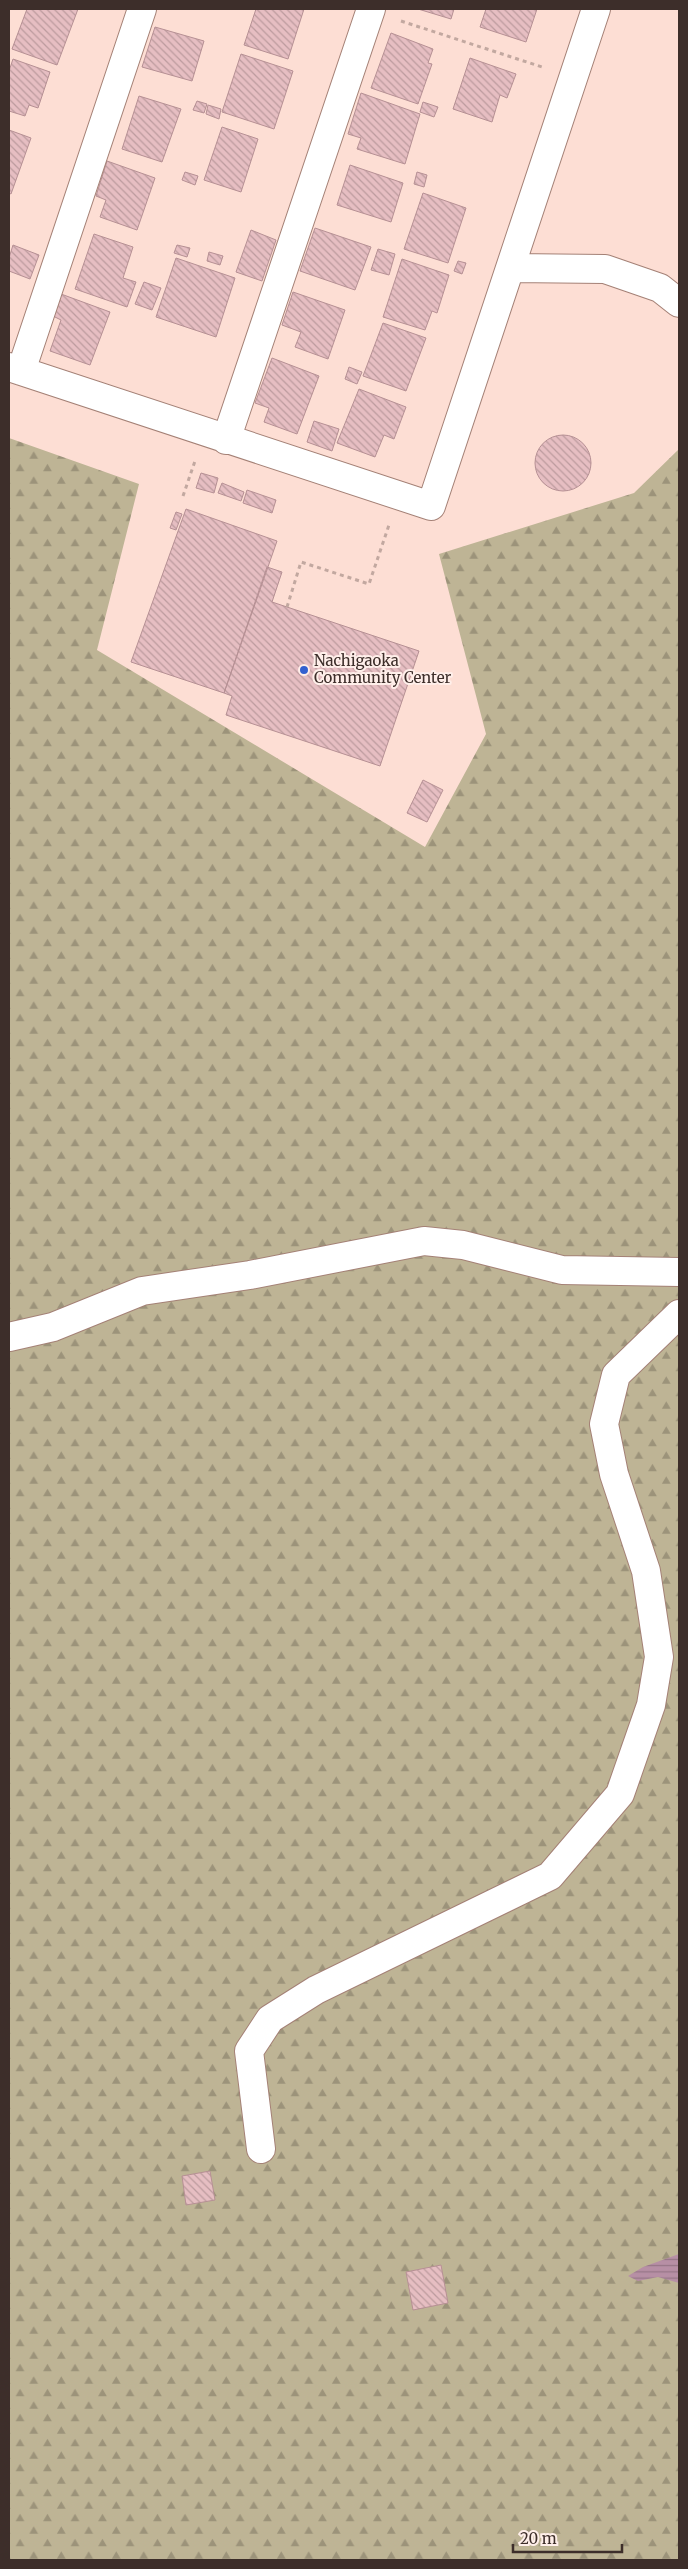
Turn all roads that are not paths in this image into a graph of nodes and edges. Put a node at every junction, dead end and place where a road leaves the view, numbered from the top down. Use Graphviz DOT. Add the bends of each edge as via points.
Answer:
graph roads {
  1 [pos="142,9"];
  2 [pos="370,9"];
  3 [pos="596,9"];
  4 [pos="512,268"];
  5 [pos="679,303"];
  6 [pos="15,369"];
  7 [pos="226,440"];
  8 [pos="679,1272"];
  9 [pos="679,1314"];
  10 [pos="9,1337"];
  11 [pos="261,2149"];
  1 -- 6 [label="street"];
  2 -- 7 [label="street"];
  3 -- 4 [label="street"];
  4 -- 5 [label="street" via="605,269 660,288"];
  4 -- 7 [label="street" via="431,506"];
  6 -- 7 [label="street"];
  8 -- 10 [label="street" via="562,1270 463,1245 424,1241 250,1275 142,1291 53,1327"];
  9 -- 11 [label="street" via="616,1374 604,1424 614,1474 646,1572 659,1657 651,1705 620,1794 550,1876 316,1990 270,2019 249,2051"];
}
